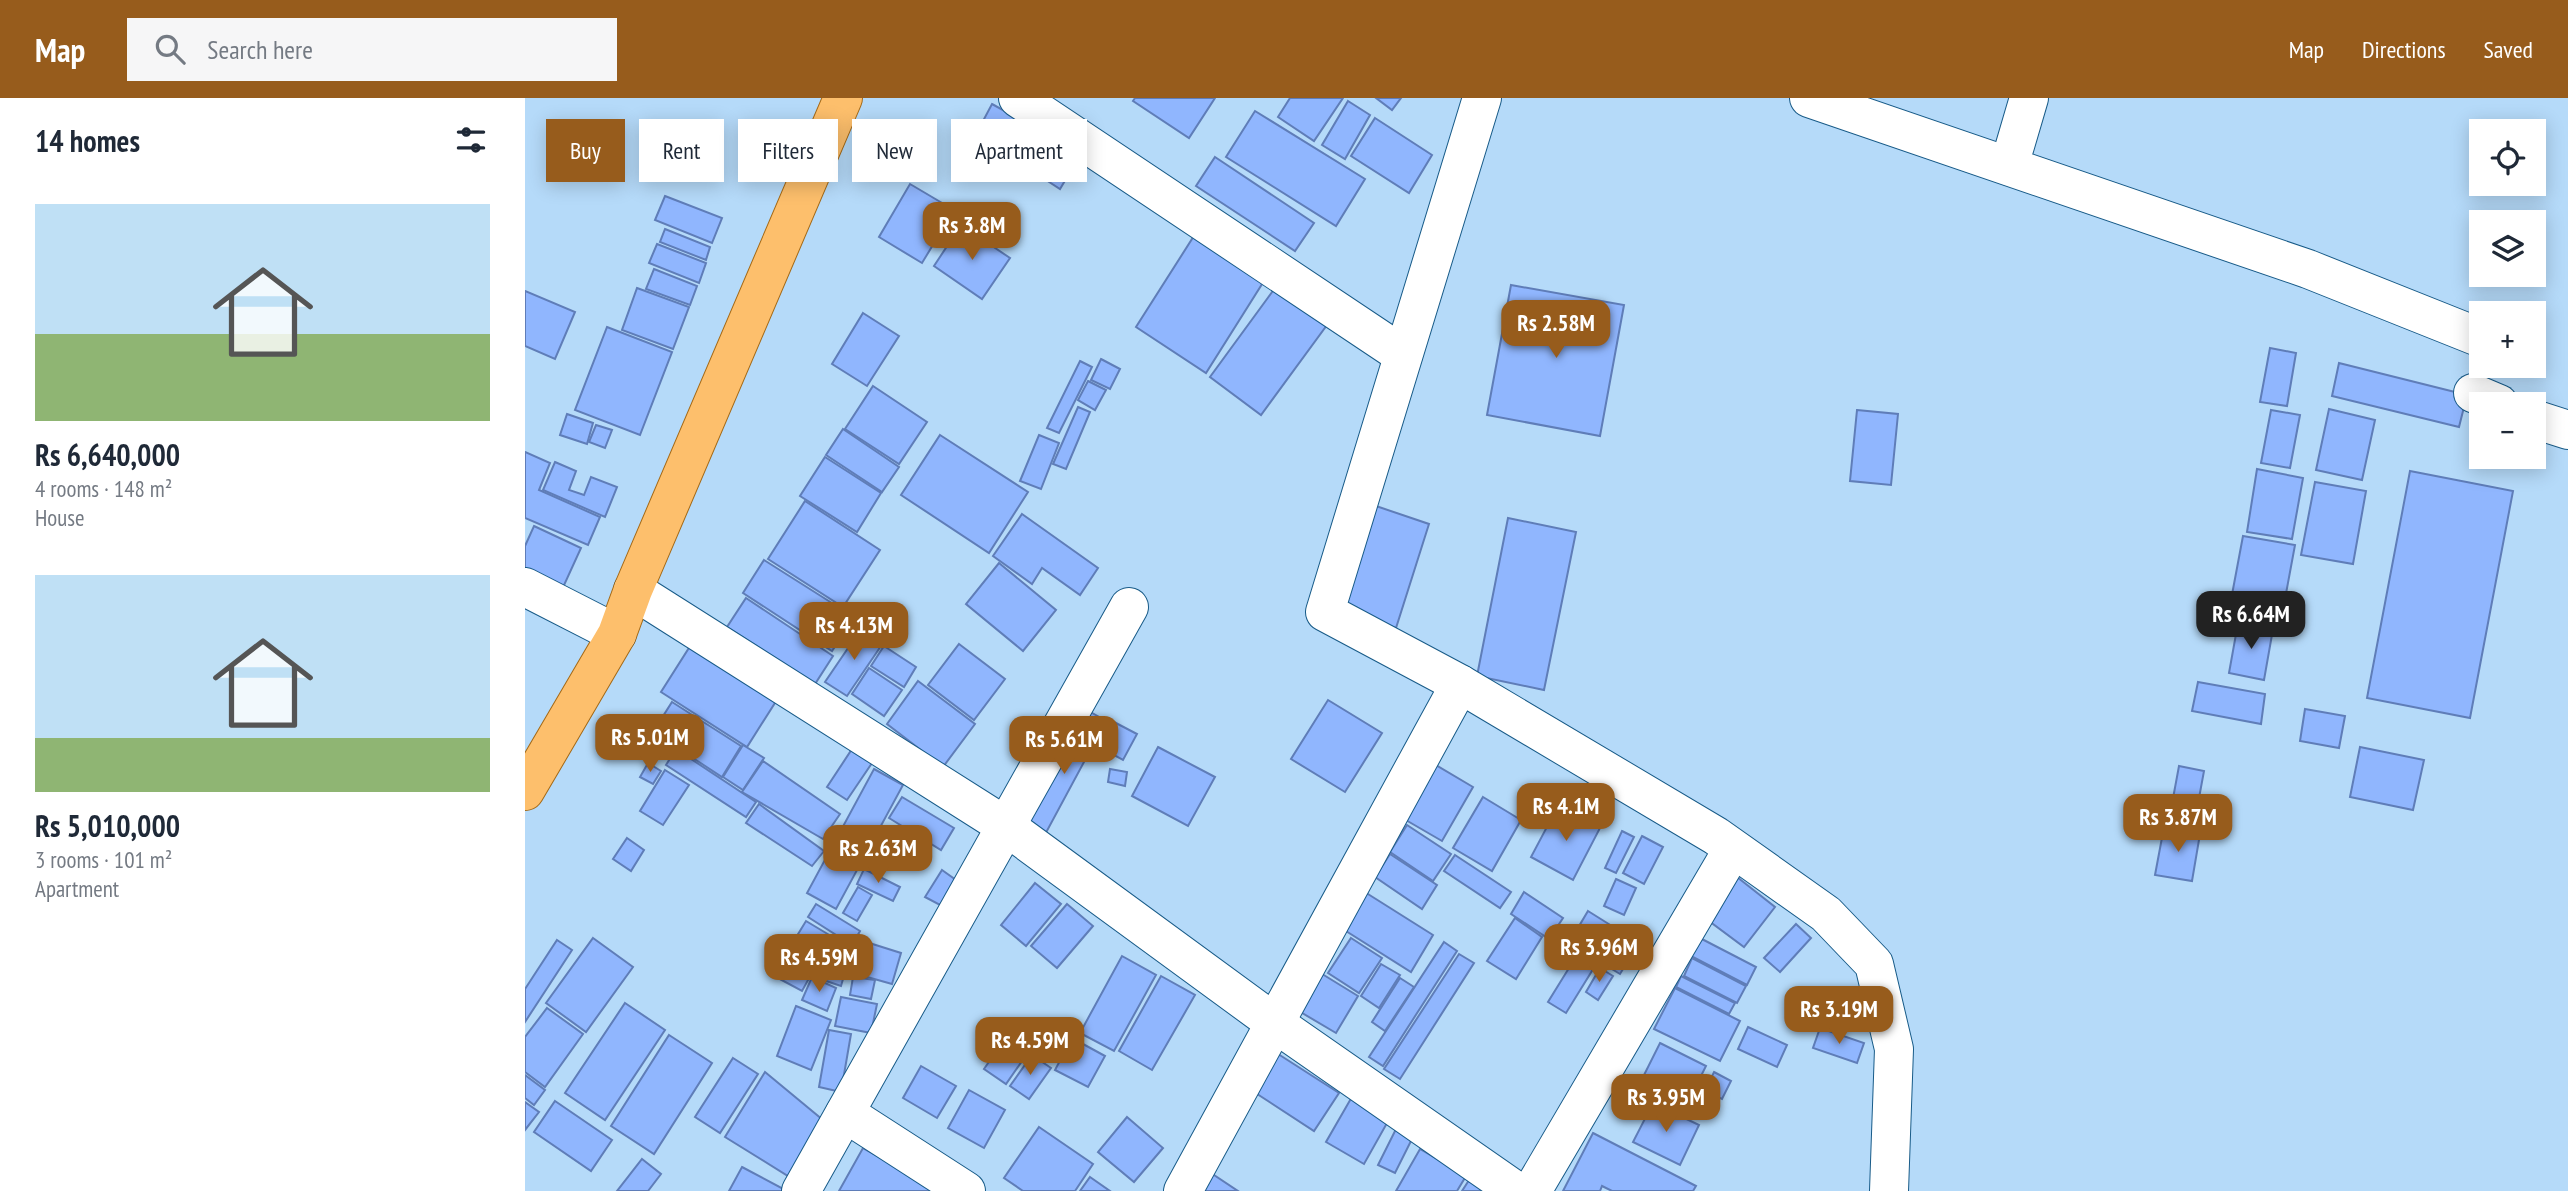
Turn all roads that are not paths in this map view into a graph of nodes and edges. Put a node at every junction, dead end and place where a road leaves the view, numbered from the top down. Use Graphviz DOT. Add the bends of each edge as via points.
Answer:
graph roads {
  1 [pos="843,98"];
  2 [pos="1018,98"];
  3 [pos="1809,98"];
  4 [pos="2029,98"];
  5 [pos="1478,100"];
  6 [pos="2008,166"];
  7 [pos="2469,333"];
  8 [pos="1403,355"];
  9 [pos="2546,423"];
  10 [pos="2568,430"];
  11 [pos="525,587"];
  12 [pos="633,590"];
  13 [pos="1129,607"];
  14 [pos="617,634"];
  15 [pos="1460,684"];
  16 [pos="525,791"];
  17 [pos="1007,827"];
  18 [pos="1733,849"];
  19 [pos="1276,1024"];
  20 [pos="845,1112"];
  21 [pos="801,1191"];
  22 [pos="966,1191"];
  23 [pos="1183,1191"];
  24 [pos="1516,1191"];
  25 [pos="1532,1191"];
  26 [pos="1889,1191"];
  1 -- 12 [label="main road"];
  2 -- 8 [label="street"];
  3 -- 6 [label="street"];
  4 -- 6 [label="street"];
  5 -- 8 [label="street"];
  6 -- 7 [label="street" via="2308,269"];
  8 -- 15 [label="street" via="1325,612"];
  9 -- 10 [label="street"];
  11 -- 14 [label="street"];
  12 -- 14 [label="main road"];
  12 -- 17 [label="street"];
  13 -- 17 [label="street"];
  14 -- 16 [label="main road"];
  15 -- 18 [label="street" via="1701,825"];
  15 -- 19 [label="street"];
  17 -- 19 [label="street"];
  17 -- 20 [label="street"];
  18 -- 25 [label="street"];
  18 -- 26 [label="street" via="1826,914 1874,964 1894,1049"];
  19 -- 23 [label="street"];
  19 -- 24 [label="street"];
  20 -- 21 [label="street"];
  20 -- 22 [label="street"];
}
